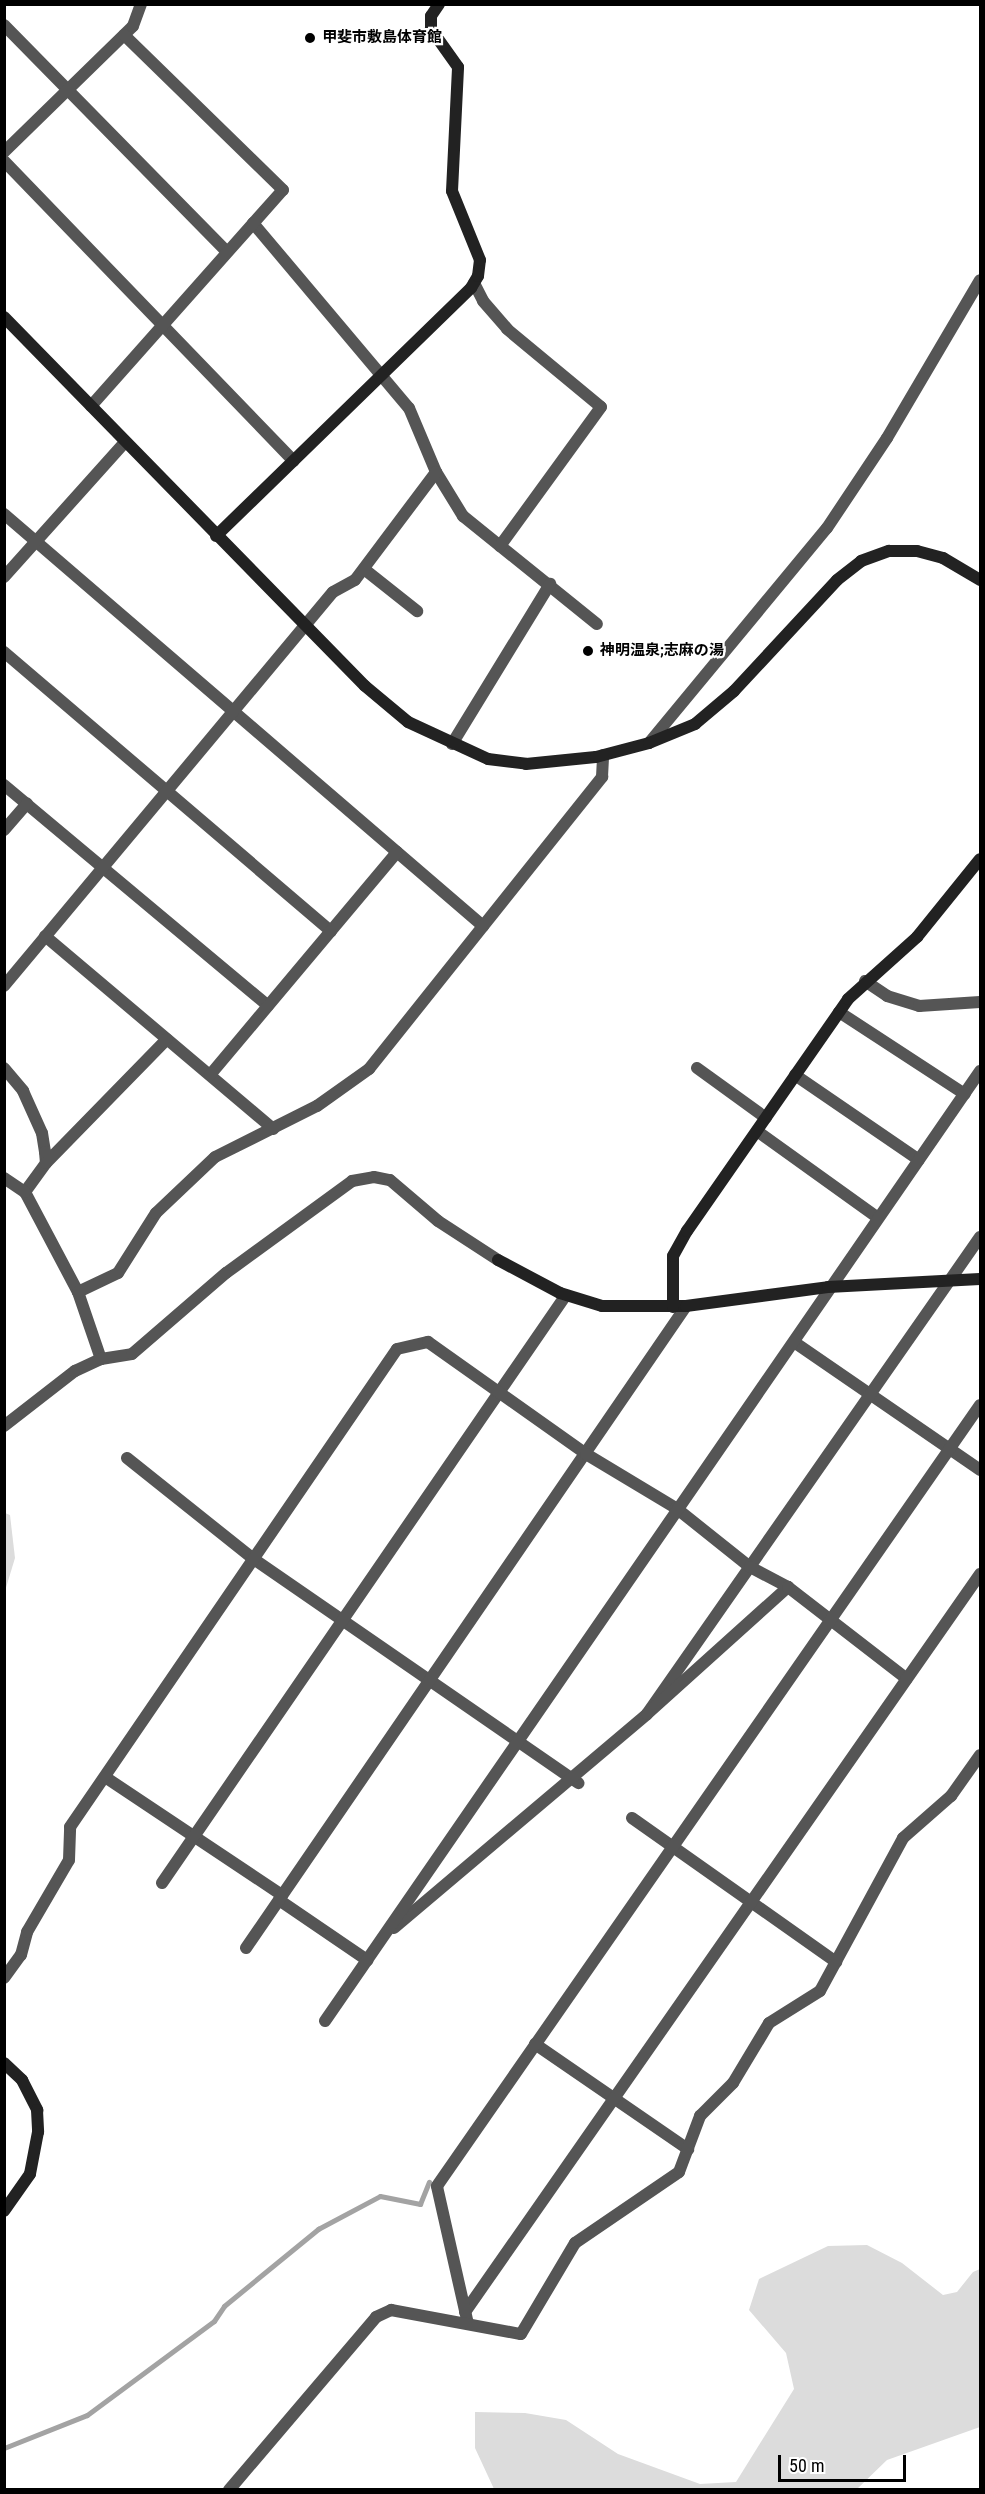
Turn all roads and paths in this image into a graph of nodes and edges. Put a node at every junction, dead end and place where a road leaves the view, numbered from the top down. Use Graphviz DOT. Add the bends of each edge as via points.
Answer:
graph roads {
  1 [pos="141,4"];
  2 [pos="439,4"];
  3 [pos="4,25"];
  4 [pos="124,35"];
  5 [pos="68,90"];
  6 [pos="4,152"];
  7 [pos="4,161"];
  8 [pos="253,223"];
  9 [pos="227,252"];
  10 [pos="981,280"];
  11 [pos="474,283"];
  12 [pos="4,317"];
  13 [pos="162,325"];
  14 [pos="382,376"];
  15 [pos="91,406"];
  16 [pos="125,442"];
  17 [pos="294,461"];
  18 [pos="436,472"];
  19 [pos="4,514"];
  20 [pos="216,536"];
  21 [pos="36,542"];
  22 [pos="500,546"];
  23 [pos="363,569"];
  24 [pos="4,577"];
  25 [pos="981,580"];
  26 [pos="550,584"];
  27 [pos="417,610"];
  28 [pos="597,624"];
  29 [pos="305,626"];
  30 [pos="4,652"];
  31 [pos="233,712"];
  32 [pos="649,743"];
  33 [pos="452,744"];
  34 [pos="603,755"];
  35 [pos="4,785"];
  36 [pos="167,790"];
  37 [pos="27,804"];
  38 [pos="4,830"];
  39 [pos="397,852"];
  40 [pos="981,859"];
  41 [pos="102,867"];
  42 [pos="483,926"];
  43 [pos="331,931"];
  44 [pos="45,936"];
  45 [pos="865,981"];
  46 [pos="4,986"];
  47 [pos="981,1002"];
  48 [pos="268,1006"];
  49 [pos="839,1012"];
  50 [pos="167,1039"];
  51 [pos="4,1068"];
  52 [pos="697,1068"];
  53 [pos="981,1071"];
  54 [pos="210,1075"];
  55 [pos="795,1075"];
  56 [pos="965,1094"];
  57 [pos="766,1118"];
  58 [pos="273,1129"];
  59 [pos="757,1131"];
  60 [pos="920,1160"];
  61 [pos="46,1163"];
  62 [pos="4,1178"];
  63 [pos="25,1192"];
  64 [pos="878,1218"];
  65 [pos="981,1237"];
  66 [pos="981,1279"];
  67 [pos="950,1281"];
  68 [pos="828,1287"];
  69 [pos="78,1292"];
  70 [pos="566,1295"];
  71 [pos="686,1306"];
  72 [pos="673,1307"];
  73 [pos="794,1342"];
  74 [pos="101,1359"];
  75 [pos="499,1393"];
  76 [pos="872,1394"];
  77 [pos="981,1405"];
  78 [pos="4,1426"];
  79 [pos="951,1448"];
  80 [pos="586,1454"];
  81 [pos="127,1458"];
  82 [pos="981,1470"];
  83 [pos="676,1508"];
  84 [pos="255,1560"];
  85 [pos="750,1567"];
  86 [pos="981,1574"];
  87 [pos="788,1587"];
  88 [pos="343,1621"];
  89 [pos="831,1621"];
  90 [pos="908,1679"];
  91 [pos="428,1680"];
  92 [pos="647,1714"];
  93 [pos="517,1742"];
  94 [pos="981,1755"];
  95 [pos="105,1777"];
  96 [pos="575,1780"];
  97 [pos="632,1818"];
  98 [pos="195,1836"];
  99 [pos="673,1847"];
  100 [pos="162,1883"];
  101 [pos="280,1897"];
  102 [pos="751,1903"];
  103 [pos="382,1939"];
  104 [pos="246,1948"];
  105 [pos="367,1960"];
  106 [pos="836,1962"];
  107 [pos="4,1978"];
  108 [pos="325,2021"];
  109 [pos="535,2044"];
  110 [pos="4,2063"];
  111 [pos="614,2099"];
  112 [pos="688,2149"];
  113 [pos="4,2211"];
  114 [pos="466,2318"];
  115 [pos="229,2490"];
  1 -- 4 [label="street" via="133,26"];
  2 -- 11 [label="street" via="431,16 430,29 458,67 450,177 480,260"];
  3 -- 5 [label="street"];
  4 -- 5 [label="street"];
  4 -- 8 [label="street" via="283,190"];
  5 -- 6 [label="street"];
  5 -- 9 [label="street"];
  7 -- 13 [label="street"];
  8 -- 9 [label="street"];
  8 -- 14 [label="street"];
  9 -- 13 [label="street"];
  10 -- 32 [label="street" via="887,438 827,528"];
  11 -- 14 [label="street"];
  11 -- 22 [label="street" via="483,301 507,329 601,407"];
  12 -- 15 [label="street"];
  13 -- 15 [label="street"];
  13 -- 17 [label="street"];
  14 -- 17 [label="street"];
  14 -- 18 [label="street" via="409,408"];
  15 -- 16 [label="street"];
  16 -- 20 [label="street"];
  16 -- 21 [label="street"];
  17 -- 20 [label="street"];
  18 -- 22 [label="street" via="463,516"];
  18 -- 23 [label="street"];
  19 -- 21 [label="street"];
  20 -- 29 [label="street"];
  21 -- 24 [label="street"];
  21 -- 31 [label="street"];
  22 -- 26 [label="street"];
  23 -- 27 [label="street"];
  23 -- 29 [label="street" via="355,580 333,592"];
  25 -- 32 [label="street" via="943,558 917,551 889,551 861,561 837,580 713,711 695,724"];
  26 -- 28 [label="street"];
  26 -- 33 [label="street"];
  29 -- 31 [label="street"];
  29 -- 33 [label="street" via="408,722"];
  30 -- 36 [label="street"];
  31 -- 36 [label="street"];
  31 -- 39 [label="street"];
  32 -- 34 [label="street"];
  33 -- 34 [label="street" via="488,759 526,764"];
  34 -- 42 [label="street" via="602,777"];
  35 -- 37 [label="street"];
  36 -- 41 [label="street"];
  36 -- 43 [label="street"];
  37 -- 38 [label="street"];
  37 -- 41 [label="street"];
  39 -- 42 [label="street"];
  39 -- 43 [label="street"];
  40 -- 45 [label="street" via="917,937"];
  41 -- 44 [label="street"];
  41 -- 48 [label="street"];
  42 -- 58 [label="street" via="369,1069 345,1089"];
  43 -- 48 [label="street"];
  44 -- 46 [label="street"];
  44 -- 50 [label="street"];
  45 -- 47 [label="street" via="887,996 919,1006"];
  45 -- 49 [label="street"];
  48 -- 54 [label="street"];
  49 -- 55 [label="street"];
  49 -- 56 [label="street"];
  50 -- 54 [label="street"];
  50 -- 61 [label="street"];
  51 -- 61 [label="street" via="22,1091 42,1133"];
  52 -- 57 [label="street"];
  53 -- 56 [label="street"];
  54 -- 58 [label="street"];
  55 -- 57 [label="street"];
  55 -- 60 [label="street"];
  56 -- 60 [label="street"];
  57 -- 59 [label="street"];
  58 -- 69 [label="street" via="215,1157 156,1213 118,1273"];
  59 -- 64 [label="street"];
  59 -- 72 [label="street" via="673,1256"];
  60 -- 64 [label="street"];
  61 -- 63 [label="street"];
  62 -- 63 [label="street"];
  63 -- 69 [label="street"];
  64 -- 68 [label="street"];
  65 -- 67 [label="street"];
  66 -- 67 [label="street"];
  67 -- 68 [label="street"];
  67 -- 76 [label="street"];
  68 -- 71 [label="street"];
  68 -- 73 [label="street"];
  69 -- 74 [label="street"];
  70 -- 72 [label="street" via="602,1306"];
  70 -- 74 [label="street" via="498,1260 438,1221 390,1180 374,1177 352,1181 226,1274 132,1354"];
  70 -- 75 [label="street"];
  71 -- 72 [label="street"];
  71 -- 80 [label="street"];
  73 -- 76 [label="street"];
  73 -- 83 [label="street"];
  74 -- 78 [label="street" via="75,1371"];
  75 -- 80 [label="street"];
  75 -- 84 [label="street" via="428,1342 397,1350"];
  75 -- 88 [label="street"];
  76 -- 79 [label="street"];
  76 -- 85 [label="street"];
  77 -- 79 [label="street"];
  79 -- 82 [label="street"];
  79 -- 89 [label="street"];
  80 -- 83 [label="street"];
  80 -- 91 [label="street"];
  81 -- 84 [label="street"];
  83 -- 85 [label="street"];
  83 -- 93 [label="street"];
  84 -- 88 [label="street"];
  84 -- 95 [label="street"];
  85 -- 87 [label="street"];
  85 -- 92 [label="street"];
  86 -- 90 [label="street"];
  87 -- 89 [label="street"];
  87 -- 92 [label="street"];
  88 -- 91 [label="street"];
  88 -- 98 [label="street"];
  89 -- 90 [label="street"];
  89 -- 99 [label="street"];
  90 -- 102 [label="street"];
  91 -- 93 [label="street"];
  91 -- 101 [label="street"];
  92 -- 96 [label="street"];
  93 -- 96 [label="street"];
  93 -- 103 [label="street"];
  94 -- 106 [label="street" via="951,1796 903,1838"];
  95 -- 98 [label="street"];
  95 -- 107 [label="street" via="70,1827 69,1860 27,1932 21,1955"];
  96 -- 103 [label="street"];
  97 -- 99 [label="street"];
  98 -- 100 [label="street"];
  98 -- 101 [label="street"];
  99 -- 102 [label="street"];
  99 -- 109 [label="street"];
  101 -- 104 [label="street"];
  101 -- 105 [label="street"];
  102 -- 106 [label="street"];
  102 -- 111 [label="street"];
  103 -- 105 [label="street"];
  105 -- 108 [label="street"];
  106 -- 112 [label="street" via="820,1991 769,2023 733,2083 700,2116"];
  109 -- 111 [label="street"];
  109 -- 114 [label="street" via="437,2186"];
  110 -- 113 [label="street" via="22,2080 32,2100 38,2132 30,2174"];
  111 -- 112 [label="street"];
  111 -- 114 [label="street"];
  112 -- 114 [label="street" via="679,2172 664,2185 575,2243 521,2334"];
  114 -- 115 [label="street" via="391,2310 376,2317"];
}
